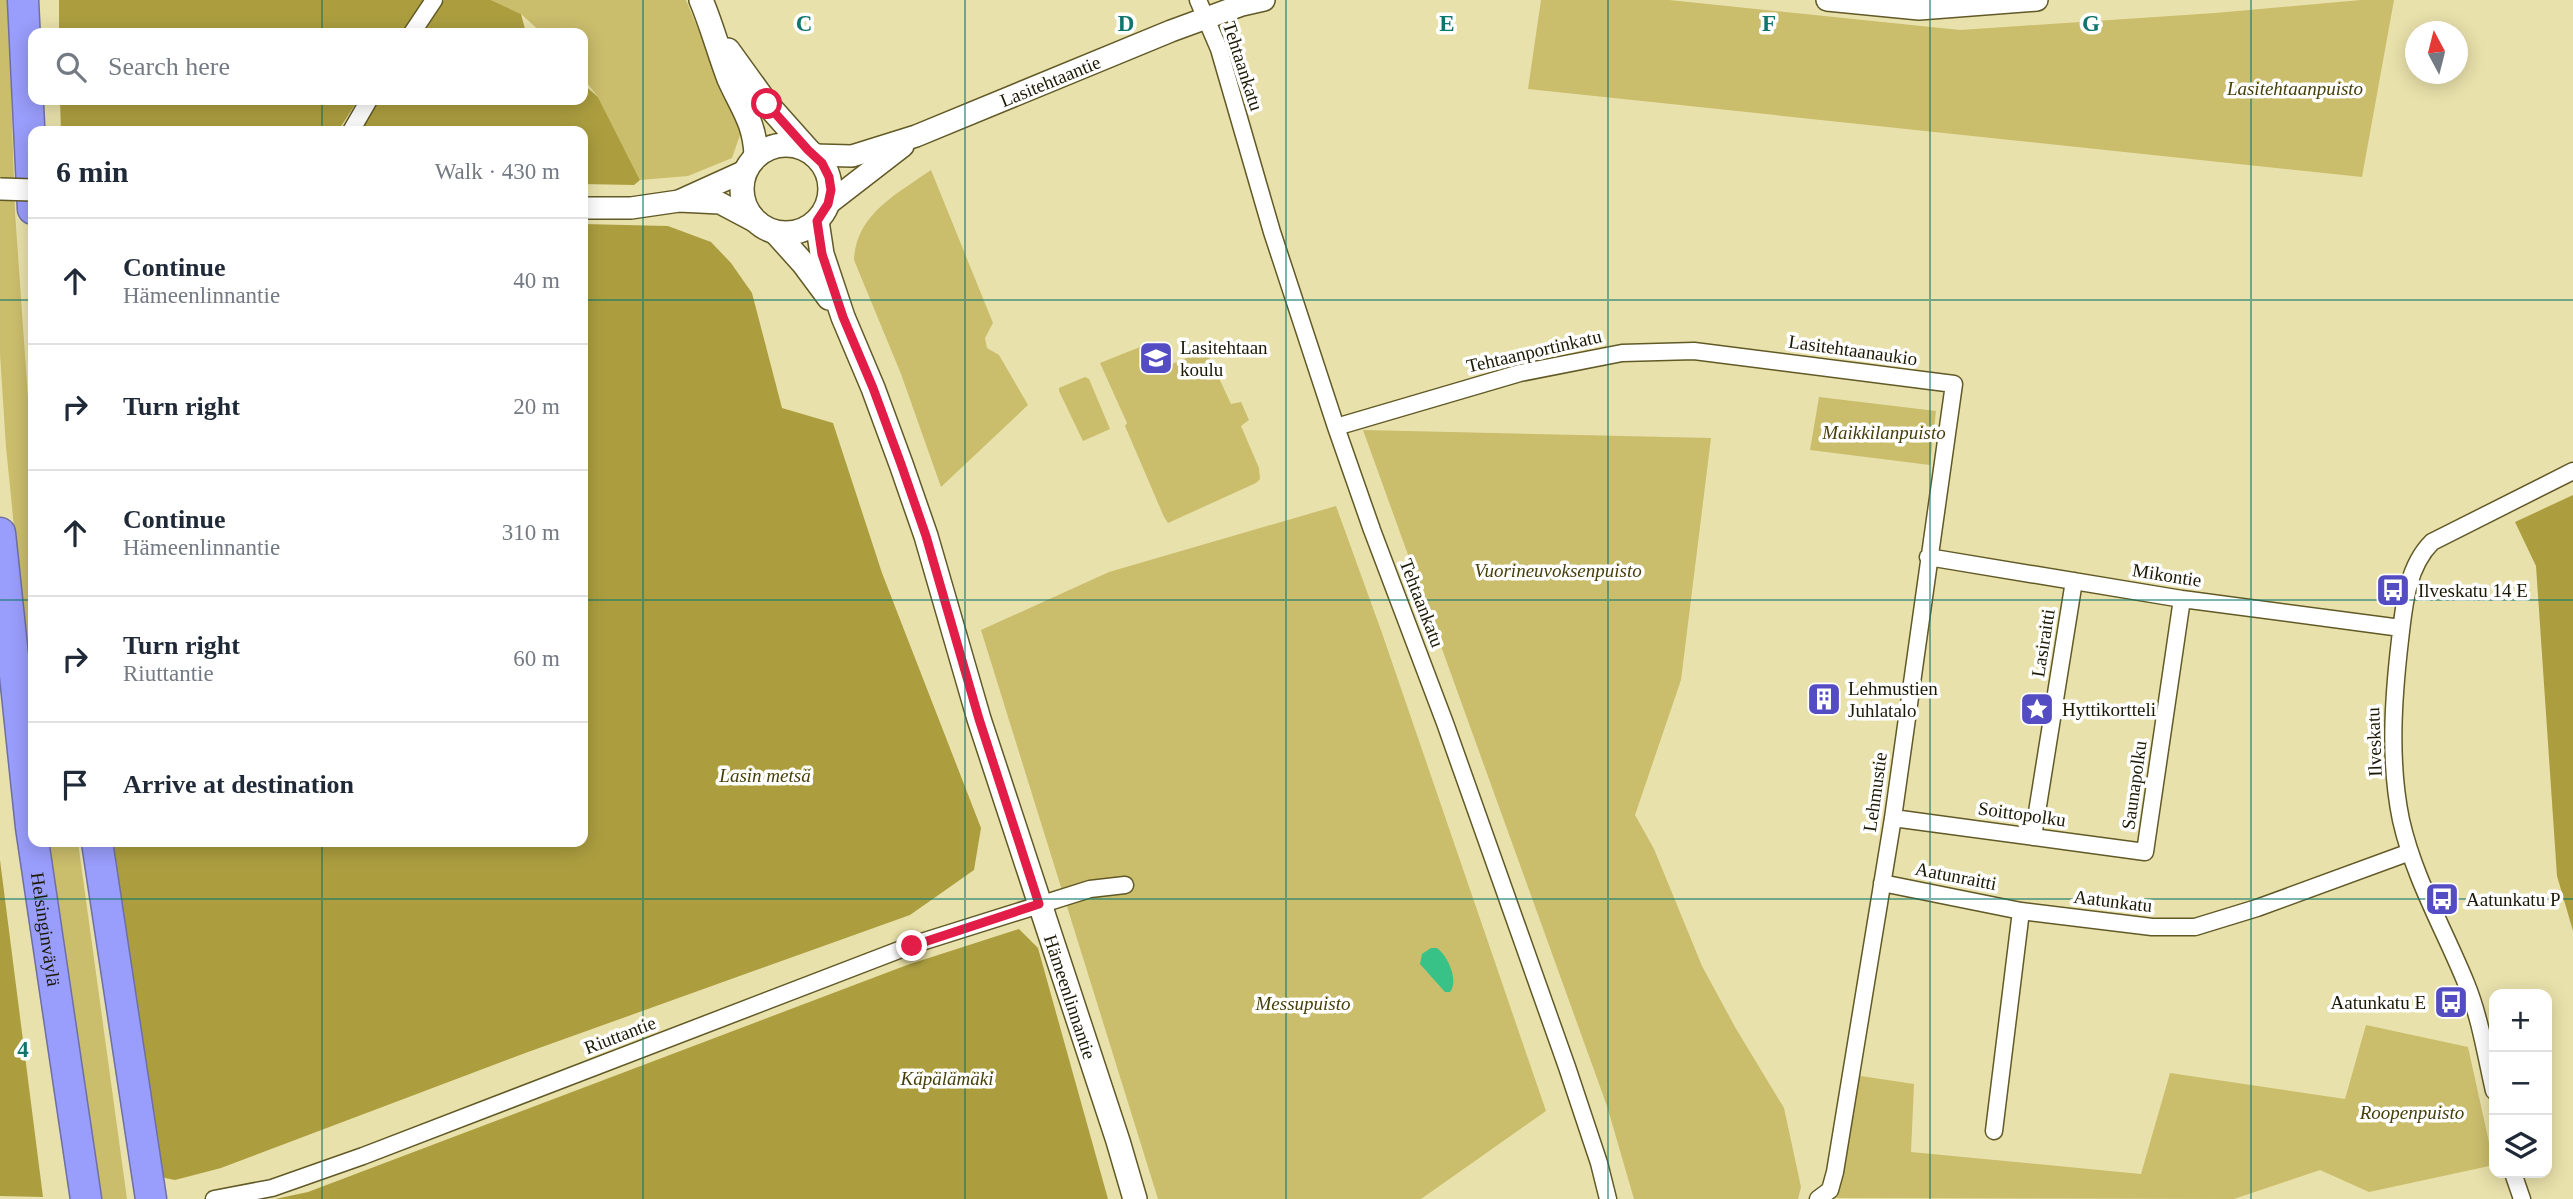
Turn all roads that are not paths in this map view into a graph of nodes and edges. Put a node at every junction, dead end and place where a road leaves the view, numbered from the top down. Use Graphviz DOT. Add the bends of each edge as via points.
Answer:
graph roads {
  1 [pos="23,0"];
  2 [pos="435,0"];
  3 [pos="701,0"];
  4 [pos="1264,0"];
  5 [pos="1827,0"];
  6 [pos="2037,0"];
  7 [pos="1202,9"];
  8 [pos="415,28"];
  9 [pos="713,31"];
  10 [pos="28,104"];
  11 [pos="28,105"];
  12 [pos="366,105"];
  13 [pos="29,126"];
  14 [pos="354,126"];
  15 [pos="916,136"];
  16 [pos="811,153"];
  17 [pos="751,164"];
  18 [pos="0,189"];
  19 [pos="28,190"];
  20 [pos="679,201"];
  21 [pos="588,208"];
  22 [pos="823,213"];
  23 [pos="754,221"];
  24 [pos="776,233"];
  25 [pos="843,317"];
  26 [pos="1747,357"];
  27 [pos="1954,384"];
  28 [pos="1336,427"];
  29 [pos="2573,471"];
  30 [pos="0,533"];
  31 [pos="1928,557"];
  32 [pos="2074,581"];
  33 [pos="2182,599"];
  34 [pos="2401,628"];
  35 [pos="28,799"];
  36 [pos="1893,818"];
  37 [pos="2033,837"];
  38 [pos="34,847"];
  39 [pos="98,847"];
  40 [pos="2145,852"];
  41 [pos="2410,852"];
  42 [pos="1882,883"];
  43 [pos="1125,885"];
  44 [pos="1039,904"];
  45 [pos="2021,911"];
  46 [pos="2489,1072"];
  47 [pos="1994,1131"];
  48 [pos="2515,1178"];
  49 [pos="86,1199"];
  50 [pos="151,1199"];
  51 [pos="214,1199"];
  52 [pos="1135,1199"];
  53 [pos="1608,1199"];
  54 [pos="1818,1199"];
  55 [pos="2522,1199"];
  1 -- 10 [label="highway"];
  2 -- 8 [label="street"];
  3 -- 9 [label="main road"];
  4 -- 7 [label="street, Lasitehtaantie"];
  5 -- 6 [label="street" via="1919,9"];
  7 -- 15 [label="street, Lasitehtaantie" via="1113,54"];
  7 -- 28 [label="street, Tehtaankatu" via="1219,49"];
  9 -- 16 [label="main road" via="767,104"];
  9 -- 17 [label="main road" via="729,79 751,120 755,139"];
  11 -- 13 [label="highway"];
  12 -- 14 [label="street"];
  15 -- 16 [label="street, Lasitehtaantie" via="852,156"];
  15 -- 22 [label="street, Lasitehtaantie"];
  16 -- 17 [label="main road" via="774,146"];
  16 -- 22 [label="main road" via="829,177 831,190"];
  17 -- 20 [label="street"];
  17 -- 23 [label="main road" via="742,180 742,199"];
  18 -- 19 [label="street, bridge"];
  20 -- 21 [label="street"];
  20 -- 23 [label="street" via="720,203"];
  22 -- 24 [label="main road" via="809,228"];
  22 -- 25 [label="main road, Hämeenlinnantie" via="822,254"];
  23 -- 24 [label="main road"];
  24 -- 25 [label="main road, Hämeenlinnantie"];
  25 -- 44 [label="main road, Hämeenlinnantie" via="926,536"];
  26 -- 27 [label="street, Lasitehtaanaukio"];
  26 -- 28 [label="street, Tehtaanportinkatu" via="1673,351 1602,356 1467,387"];
  27 -- 31 [label="street, Lehmustie"];
  28 -- 53 [label="street, Tehtaankatu" via="1446,723"];
  29 -- 34 [label="street, Ilveskatu" via="2432,542 2414,566"];
  30 -- 35 [label="highway, Helsinginväylä"];
  31 -- 32 [label="street, Mikontie"];
  31 -- 36 [label="street, Lehmustie"];
  32 -- 33 [label="street, Mikontie"];
  32 -- 37 [label="street, Lasiraitti"];
  33 -- 34 [label="street, Mikontie"];
  33 -- 40 [label="street, Saunapolku"];
  34 -- 41 [label="street, Ilveskatu" via="2394,742 2401,820"];
  36 -- 37 [label="street, Soittopolku"];
  36 -- 42 [label="street, Lehmustie"];
  37 -- 40 [label="street, Soittopolku"];
  38 -- 49 [label="highway, Helsinginväylä"];
  39 -- 50 [label="highway"];
  41 -- 45 [label="street, Aatunkatu" via="2195,927 2141,926"];
  41 -- 46 [label="street, Ilveskatu" via="2467,986"];
  42 -- 45 [label="street, Aatunraitti"];
  42 -- 54 [label="street, Lehmustie" via="1835,1172 1830,1190"];
  43 -- 44 [label="street, Riuttantie" via="1090,888"];
  44 -- 51 [label="street, Riuttantie" via="912,946 305,1177"];
  44 -- 52 [label="main road, Hämeenlinnantie"];
  45 -- 47 [label="street"];
  48 -- 55 [label="street"];
}
